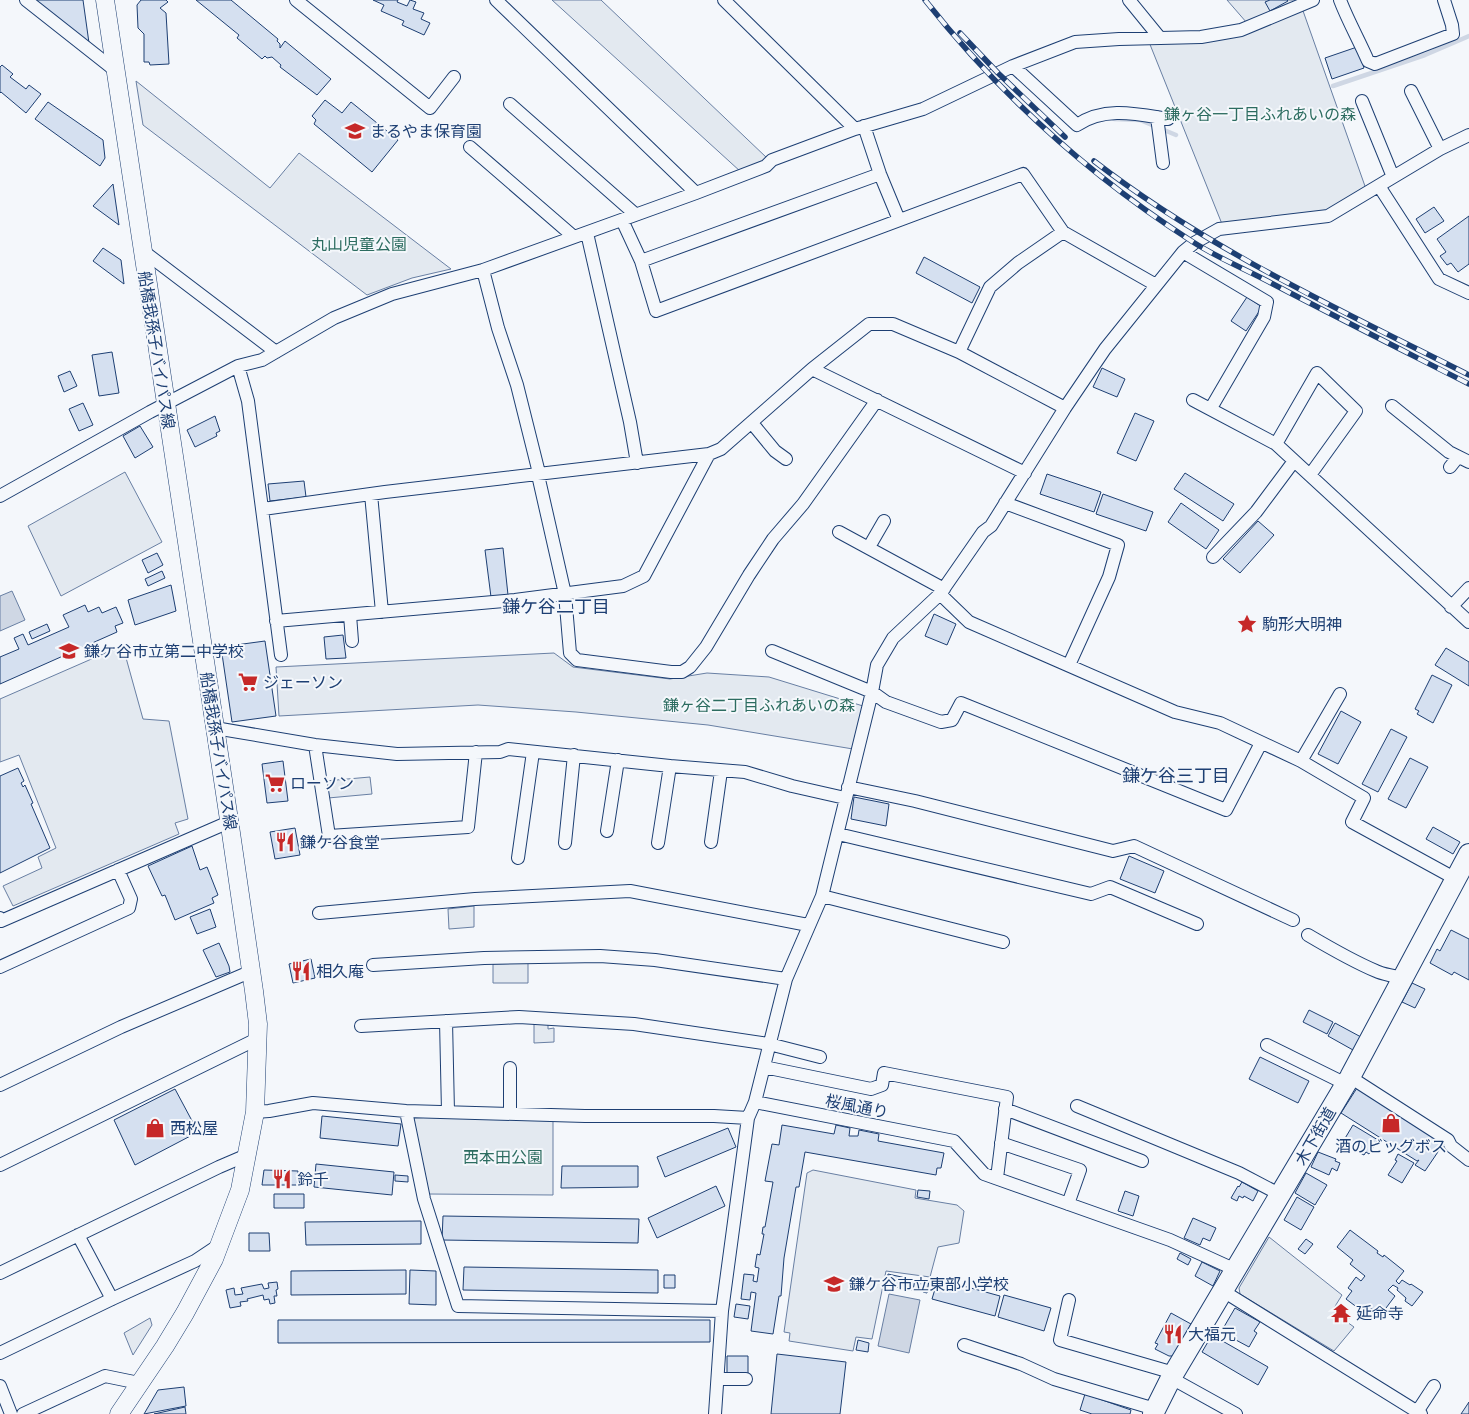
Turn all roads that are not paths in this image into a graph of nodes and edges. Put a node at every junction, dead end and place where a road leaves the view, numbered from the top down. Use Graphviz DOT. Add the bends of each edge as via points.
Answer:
graph roads {
  1 [pos="26,0"];
  2 [pos="105,0"];
  3 [pos="296,0"];
  4 [pos="496,0"];
  5 [pos="724,0"];
  6 [pos="1129,0"];
  7 [pos="1313,0"];
  8 [pos="1340,0"];
  9 [pos="1444,0"];
  10 [pos="1160,38"];
  11 [pos="1014,66"];
  12 [pos="116,71"];
  13 [pos="454,77"];
  14 [pos="1411,91"];
  15 [pos="1362,101"];
  16 [pos="510,104"];
  17 [pos="859,128"];
  18 [pos="1469,135"];
  19 [pos="470,147"];
  20 [pos="1440,149"];
  21 [pos="1164,163"];
  22 [pos="880,174"];
  23 [pos="1393,177"];
  24 [pos="1378,186"];
  25 [pos="696,193"];
  26 [pos="635,214"];
  27 [pos="622,220"];
  28 [pos="898,220"];
  29 [pos="1063,232"];
  30 [pos="580,235"];
  31 [pos="142,251"];
  32 [pos="1183,252"];
  33 [pos="641,261"];
  34 [pos="483,270"];
  35 [pos="1156,285"];
  36 [pos="1469,293"];
  37 [pos="276,352"];
  38 [pos="960,352"];
  39 [pos="238,366"];
  40 [pos="812,370"];
  41 [pos="877,400"];
  42 [pos="1193,400"];
  43 [pos="166,404"];
  44 [pos="1392,406"];
  45 [pos="1065,408"];
  46 [pos="1211,408"];
  47 [pos="752,423"];
  48 [pos="1276,444"];
  49 [pos="709,454"];
  50 [pos="786,459"];
  51 [pos="1294,461"];
  52 [pos="1459,462"];
  53 [pos="637,463"];
  54 [pos="1025,473"];
  55 [pos="1310,474"];
  56 [pos="538,475"];
  57 [pos="371,494"];
  58 [pos="0,496"];
  59 [pos="1005,503"];
  60 [pos="263,509"];
  61 [pos="884,521"];
  62 [pos="839,532"];
  63 [pos="869,547"];
  64 [pos="1213,556"];
  65 [pos="1469,588"];
  66 [pos="942,592"];
  67 [pos="565,594"];
  68 [pos="1451,607"];
  69 [pos="382,612"];
  70 [pos="350,615"];
  71 [pos="276,621"];
  72 [pos="1469,622"];
  73 [pos="352,641"];
  74 [pos="772,650"];
  75 [pos="281,656"];
  76 [pos="1069,665"];
  77 [pos="682,672"];
  78 [pos="695,673"];
  79 [pos="872,692"];
  80 [pos="1340,694"];
  81 [pos="215,728"];
  82 [pos="1261,743"];
  83 [pos="315,745"];
  84 [pos="476,752"];
  85 [pos="533,752"];
  86 [pos="574,755"];
  87 [pos="618,760"];
  88 [pos="1301,761"];
  89 [pos="670,766"];
  90 [pos="721,771"];
  91 [pos="847,792"];
  92 [pos="229,822"];
  93 [pos="607,832"];
  94 [pos="838,834"];
  95 [pos="658,842"];
  96 [pos="711,842"];
  97 [pos="565,843"];
  98 [pos="1469,854"];
  99 [pos="518,858"];
  100 [pos="118,870"];
  101 [pos="1456,879"];
  102 [pos="822,896"];
  103 [pos="319,914"];
  104 [pos="0,918"];
  105 [pos="1292,920"];
  106 [pos="1197,924"];
  107 [pos="808,925"];
  108 [pos="1308,935"];
  109 [pos="1003,942"];
  110 [pos="373,965"];
  111 [pos="0,967"];
  112 [pos="252,971"];
  113 [pos="786,978"];
  114 [pos="1403,979"];
  115 [pos="446,1021"];
  116 [pos="362,1027"];
  117 [pos="257,1039"];
  118 [pos="769,1044"];
  119 [pos="1268,1045"];
  120 [pos="820,1057"];
  121 [pos="764,1067"];
  122 [pos="510,1068"];
  123 [pos="1348,1080"];
  124 [pos="0,1085"];
  125 [pos="756,1102"];
  126 [pos="1077,1106"];
  127 [pos="1005,1108"];
  128 [pos="406,1111"];
  129 [pos="255,1112"];
  130 [pos="448,1112"];
  131 [pos="510,1113"];
  132 [pos="748,1118"];
  133 [pos="1001,1143"];
  134 [pos="247,1155"];
  135 [pos="1469,1160"];
  136 [pos="1142,1161"];
  137 [pos="0,1165"];
  138 [pos="997,1178"];
  139 [pos="1281,1195"];
  140 [pos="1068,1204"];
  141 [pos="78,1235"];
  142 [pos="219,1245"];
  143 [pos="1236,1270"];
  144 [pos="0,1273"];
  145 [pos="1223,1291"];
  146 [pos="112,1299"];
  147 [pos="1069,1300"];
  148 [pos="722,1311"];
  149 [pos="964,1345"];
  150 [pos="0,1353"];
  151 [pos="1173,1375"];
  152 [pos="718,1379"];
  153 [pos="746,1379"];
  154 [pos="139,1383"];
  155 [pos="0,1386"];
  156 [pos="1434,1386"];
  157 [pos="1154,1412"];
  158 [pos="1419,1413"];
  159 [pos="11,1414"];
  160 [pos="23,1414"];
  161 [pos="119,1414"];
  162 [pos="715,1414"];
  163 [pos="1236,1414"];
  1 -- 12 [label="street"];
  2 -- 12 [label="street, 船橋我孫子バイパス線"];
  3 -- 13 [label="street" via="430,108"];
  4 -- 25 [label="street"];
  5 -- 17 [label="street"];
  6 -- 10 [label="street"];
  7 -- 10 [label="street" via="1241,30 1201,37"];
  8 -- 9 [label="street" via="1368,61 1374,64 1453,34"];
  10 -- 11 [label="street" via="1075,42"];
  11 -- 17 [label="street" via="923,109"];
  11 -- 21 [label="street" via="1077,125 1088,117 1115,112 1162,118"];
  12 -- 31 [label="street, 船橋我孫子バイパス線"];
  14 -- 20 [label="street"];
  15 -- 23 [label="street"];
  16 -- 26 [label="street"];
  17 -- 22 [label="street"];
  17 -- 25 [label="street" via="772,160 766,166"];
  18 -- 20 [label="street"];
  19 -- 30 [label="street"];
  20 -- 23 [label="street"];
  22 -- 28 [label="street"];
  22 -- 33 [label="street"];
  23 -- 24 [label="street"];
  24 -- 32 [label="street" via="1328,216 1219,229"];
  24 -- 36 [label="street" via="1439,279"];
  25 -- 26 [label="street"];
  26 -- 27 [label="street"];
  27 -- 30 [label="street"];
  27 -- 33 [label="street"];
  28 -- 29 [label="street" via="1023,174"];
  28 -- 33 [label="street" via="656,312"];
  29 -- 35 [label="street"];
  29 -- 38 [label="street" via="1018,263 990,288"];
  30 -- 34 [label="street"];
  30 -- 53 [label="street" via="630,422"];
  31 -- 37 [label="street"];
  31 -- 43 [label="street, 船橋我孫子バイパス線"];
  32 -- 35 [label="street"];
  32 -- 46 [label="street" via="1267,302 1264,317"];
  34 -- 37 [label="street" via="392,294 334,318"];
  34 -- 56 [label="street" via="517,385"];
  35 -- 45 [label="street" via="1105,349"];
  37 -- 39 [label="street" via="262,360"];
  38 -- 40 [label="street" via="893,324 869,324"];
  38 -- 45 [label="street"];
  39 -- 43 [label="street"];
  39 -- 60 [label="street" via="248,401"];
  40 -- 41 [label="street"];
  40 -- 47 [label="street"];
  41 -- 54 [label="street"];
  41 -- 77 [label="street" via="803,504 773,539 706,647"];
  42 -- 46 [label="street"];
  43 -- 58 [label="street"];
  43 -- 81 [label="street, 船橋我孫子バイパス線"];
  44 -- 52 [label="street"];
  45 -- 54 [label="street"];
  46 -- 48 [label="street"];
  47 -- 49 [label="street" via="721,449"];
  47 -- 50 [label="street" via="775,451"];
  48 -- 51 [label="street"];
  48 -- 55 [label="street" via="1317,373 1356,411"];
  49 -- 53 [label="street"];
  49 -- 67 [label="street" via="644,576 623,586"];
  51 -- 55 [label="street"];
  51 -- 64 [label="street" via="1256,512"];
  53 -- 56 [label="street"];
  54 -- 59 [label="street"];
  55 -- 68 [label="street"];
  56 -- 57 [label="street"];
  56 -- 67 [label="street"];
  57 -- 60 [label="street"];
  57 -- 69 [label="street"];
  59 -- 66 [label="street"];
  59 -- 76 [label="street" via="1118,545 1109,576"];
  60 -- 71 [label="street"];
  61 -- 63 [label="street"];
  62 -- 63 [label="street"];
  63 -- 66 [label="street"];
  65 -- 68 [label="street"];
  66 -- 76 [label="street" via="969,622"];
  66 -- 79 [label="street" via="893,638 876,665"];
  67 -- 69 [label="street"];
  67 -- 77 [label="street" via="570,653 577,660"];
  68 -- 72 [label="street"];
  69 -- 70 [label="street"];
  70 -- 71 [label="street"];
  70 -- 73 [label="street"];
  71 -- 75 [label="street"];
  74 -- 79 [label="street"];
  76 -- 82 [label="street" via="1175,712 1220,723"];
  77 -- 78 [label="street"];
  79 -- 82 [label="street" via="886,702 942,722 952,720 961,703 1226,810"];
  79 -- 91 [label="street"];
  80 -- 88 [label="street"];
  81 -- 83 [label="street"];
  81 -- 92 [label="street, 船橋我孫子バイパス線"];
  82 -- 88 [label="street"];
  83 -- 84 [label="street" via="397,754"];
  83 -- 84 [label="street" via="329,836 468,827"];
  84 -- 85 [label="street" via="508,749"];
  85 -- 86 [label="street"];
  85 -- 99 [label="street"];
  86 -- 87 [label="street"];
  86 -- 97 [label="street"];
  87 -- 89 [label="street"];
  87 -- 93 [label="street"];
  88 -- 101 [label="street" via="1364,798 1352,822"];
  89 -- 90 [label="street"];
  89 -- 95 [label="street"];
  90 -- 91 [label="street" via="744,772 792,786"];
  90 -- 96 [label="street"];
  91 -- 94 [label="street"];
  91 -- 105 [label="street" via="915,801 1113,851 1134,846"];
  92 -- 100 [label="street"];
  92 -- 112 [label="street, 船橋我孫子バイパス線"];
  94 -- 102 [label="street"];
  94 -- 106 [label="street" via="1091,894 1110,887"];
  98 -- 101 [label="main road, 木下街道"];
  100 -- 104 [label="street" via="1,921"];
  100 -- 111 [label="street" via="131,899 129,908"];
  101 -- 114 [label="main road, 木下街道"];
  102 -- 107 [label="street"];
  102 -- 109 [label="street"];
  103 -- 107 [label="street" via="475,899 630,891"];
  107 -- 113 [label="street"];
  108 -- 114 [label="street" via="1378,972"];
  110 -- 113 [label="street" via="484,958 600,956"];
  112 -- 117 [label="street, 船橋我孫子バイパス線"];
  112 -- 124 [label="street" via="121,1027"];
  113 -- 118 [label="street"];
  114 -- 123 [label="main road, 木下街道"];
  115 -- 116 [label="street"];
  115 -- 118 [label="street" via="519,1017 634,1024"];
  115 -- 130 [label="street"];
  117 -- 129 [label="street, 船橋我孫子バイパス線"];
  117 -- 137 [label="street"];
  118 -- 120 [label="street"];
  118 -- 121 [label="street"];
  119 -- 123 [label="street"];
  121 -- 125 [label="street"];
  121 -- 127 [label="street" via="871,1090 882,1084 884,1073 1007,1097"];
  122 -- 131 [label="street"];
  123 -- 135 [label="street" via="1448,1140"];
  123 -- 139 [label="main road, 木下街道"];
  125 -- 132 [label="street"];
  125 -- 138 [label="street, 桜風通り" via="954,1141 984,1174"];
  126 -- 139 [label="street" via="1239,1173"];
  127 -- 133 [label="street"];
  127 -- 136 [label="street"];
  128 -- 129 [label="street" via="313,1103"];
  128 -- 130 [label="street"];
  128 -- 148 [label="street" via="424,1199 458,1306"];
  129 -- 134 [label="street, 船橋我孫子バイパス線"];
  130 -- 131 [label="street"];
  131 -- 132 [label="street"];
  132 -- 148 [label="street"];
  133 -- 138 [label="street"];
  133 -- 140 [label="street" via="1080,1170"];
  134 -- 141 [label="street"];
  134 -- 142 [label="street, 船橋我孫子バイパス線" via="240,1190"];
  138 -- 140 [label="street, 桜風通り"];
  139 -- 143 [label="main road, 木下街道"];
  140 -- 143 [label="street, 桜風通り" via="1170,1240"];
  141 -- 144 [label="street"];
  141 -- 146 [label="street"];
  142 -- 146 [label="street" via="195,1261"];
  142 -- 154 [label="street, 船橋我孫子バイパス線" via="180,1321"];
  143 -- 145 [label="main road, 木下街道"];
  145 -- 151 [label="main road, 木下街道"];
  145 -- 158 [label="street"];
  146 -- 150 [label="street"];
  147 -- 151 [label="street" via="1060,1340"];
  148 -- 152 [label="street"];
  149 -- 157 [label="street" via="1056,1373"];
  151 -- 157 [label="main road, 木下街道"];
  151 -- 163 [label="street"];
  152 -- 153 [label="street"];
  152 -- 162 [label="street"];
  154 -- 160 [label="street" via="105,1376"];
  154 -- 161 [label="street, 船橋我孫子バイパス線"];
  155 -- 159 [label="street"];
  156 -- 158 [label="street"];
}
